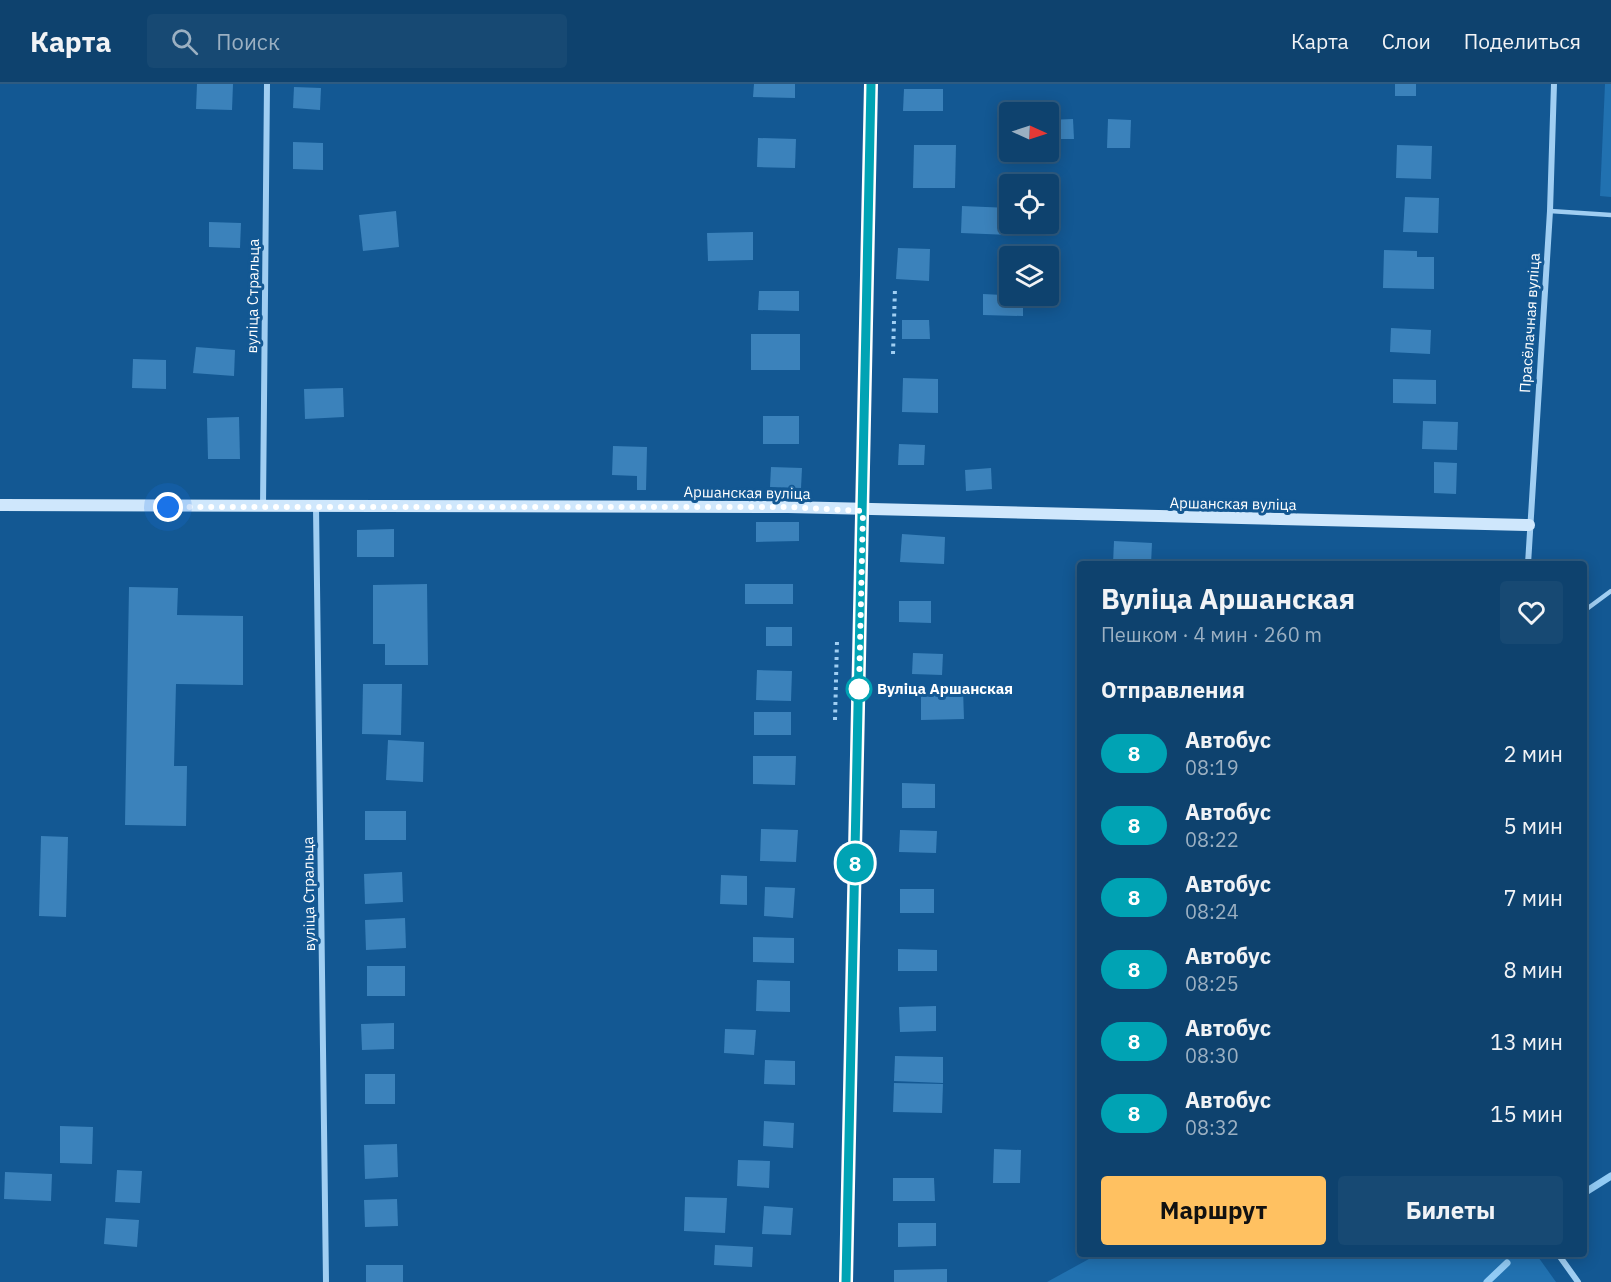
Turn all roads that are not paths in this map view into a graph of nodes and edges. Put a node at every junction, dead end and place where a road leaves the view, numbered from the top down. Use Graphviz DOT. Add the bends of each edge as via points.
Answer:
graph roads {
  1 [pos="267,84"];
  2 [pos="871,84"];
  3 [pos="1554,84"];
  4 [pos="1550,212"];
  5 [pos="1611,215"];
  6 [pos="0,506"];
  7 [pos="263,507"];
  8 [pos="316,507"];
  9 [pos="863,511"];
  10 [pos="1529,525"];
  11 [pos="1528,561"];
  12 [pos="1611,591"];
  13 [pos="1587,609"];
  14 [pos="1560,1257"];
  15 [pos="326,1282"];
  16 [pos="846,1282"];
  17 [pos="1578,1282"];
  1 -- 7 [label="street, вуліца Стральца"];
  2 -- 9 [label="street"];
  3 -- 4 [label="street, Прасёлачная вуліца"];
  4 -- 5 [label="lane"];
  4 -- 10 [label="street, Прасёлачная вуліца"];
  6 -- 7 [label="street, Аршанская вуліца"];
  7 -- 8 [label="street, Аршанская вуліца"];
  8 -- 9 [label="street, Аршанская вуліца" via="788,507"];
  8 -- 15 [label="street, вуліца Стральца"];
  9 -- 10 [label="street, Аршанская вуліца"];
  9 -- 16 [label="street"];
  10 -- 11 [label="street, Прасёлачная вуліца"];
  12 -- 13 [label="lane"];
  14 -- 17 [label="street"];
}
